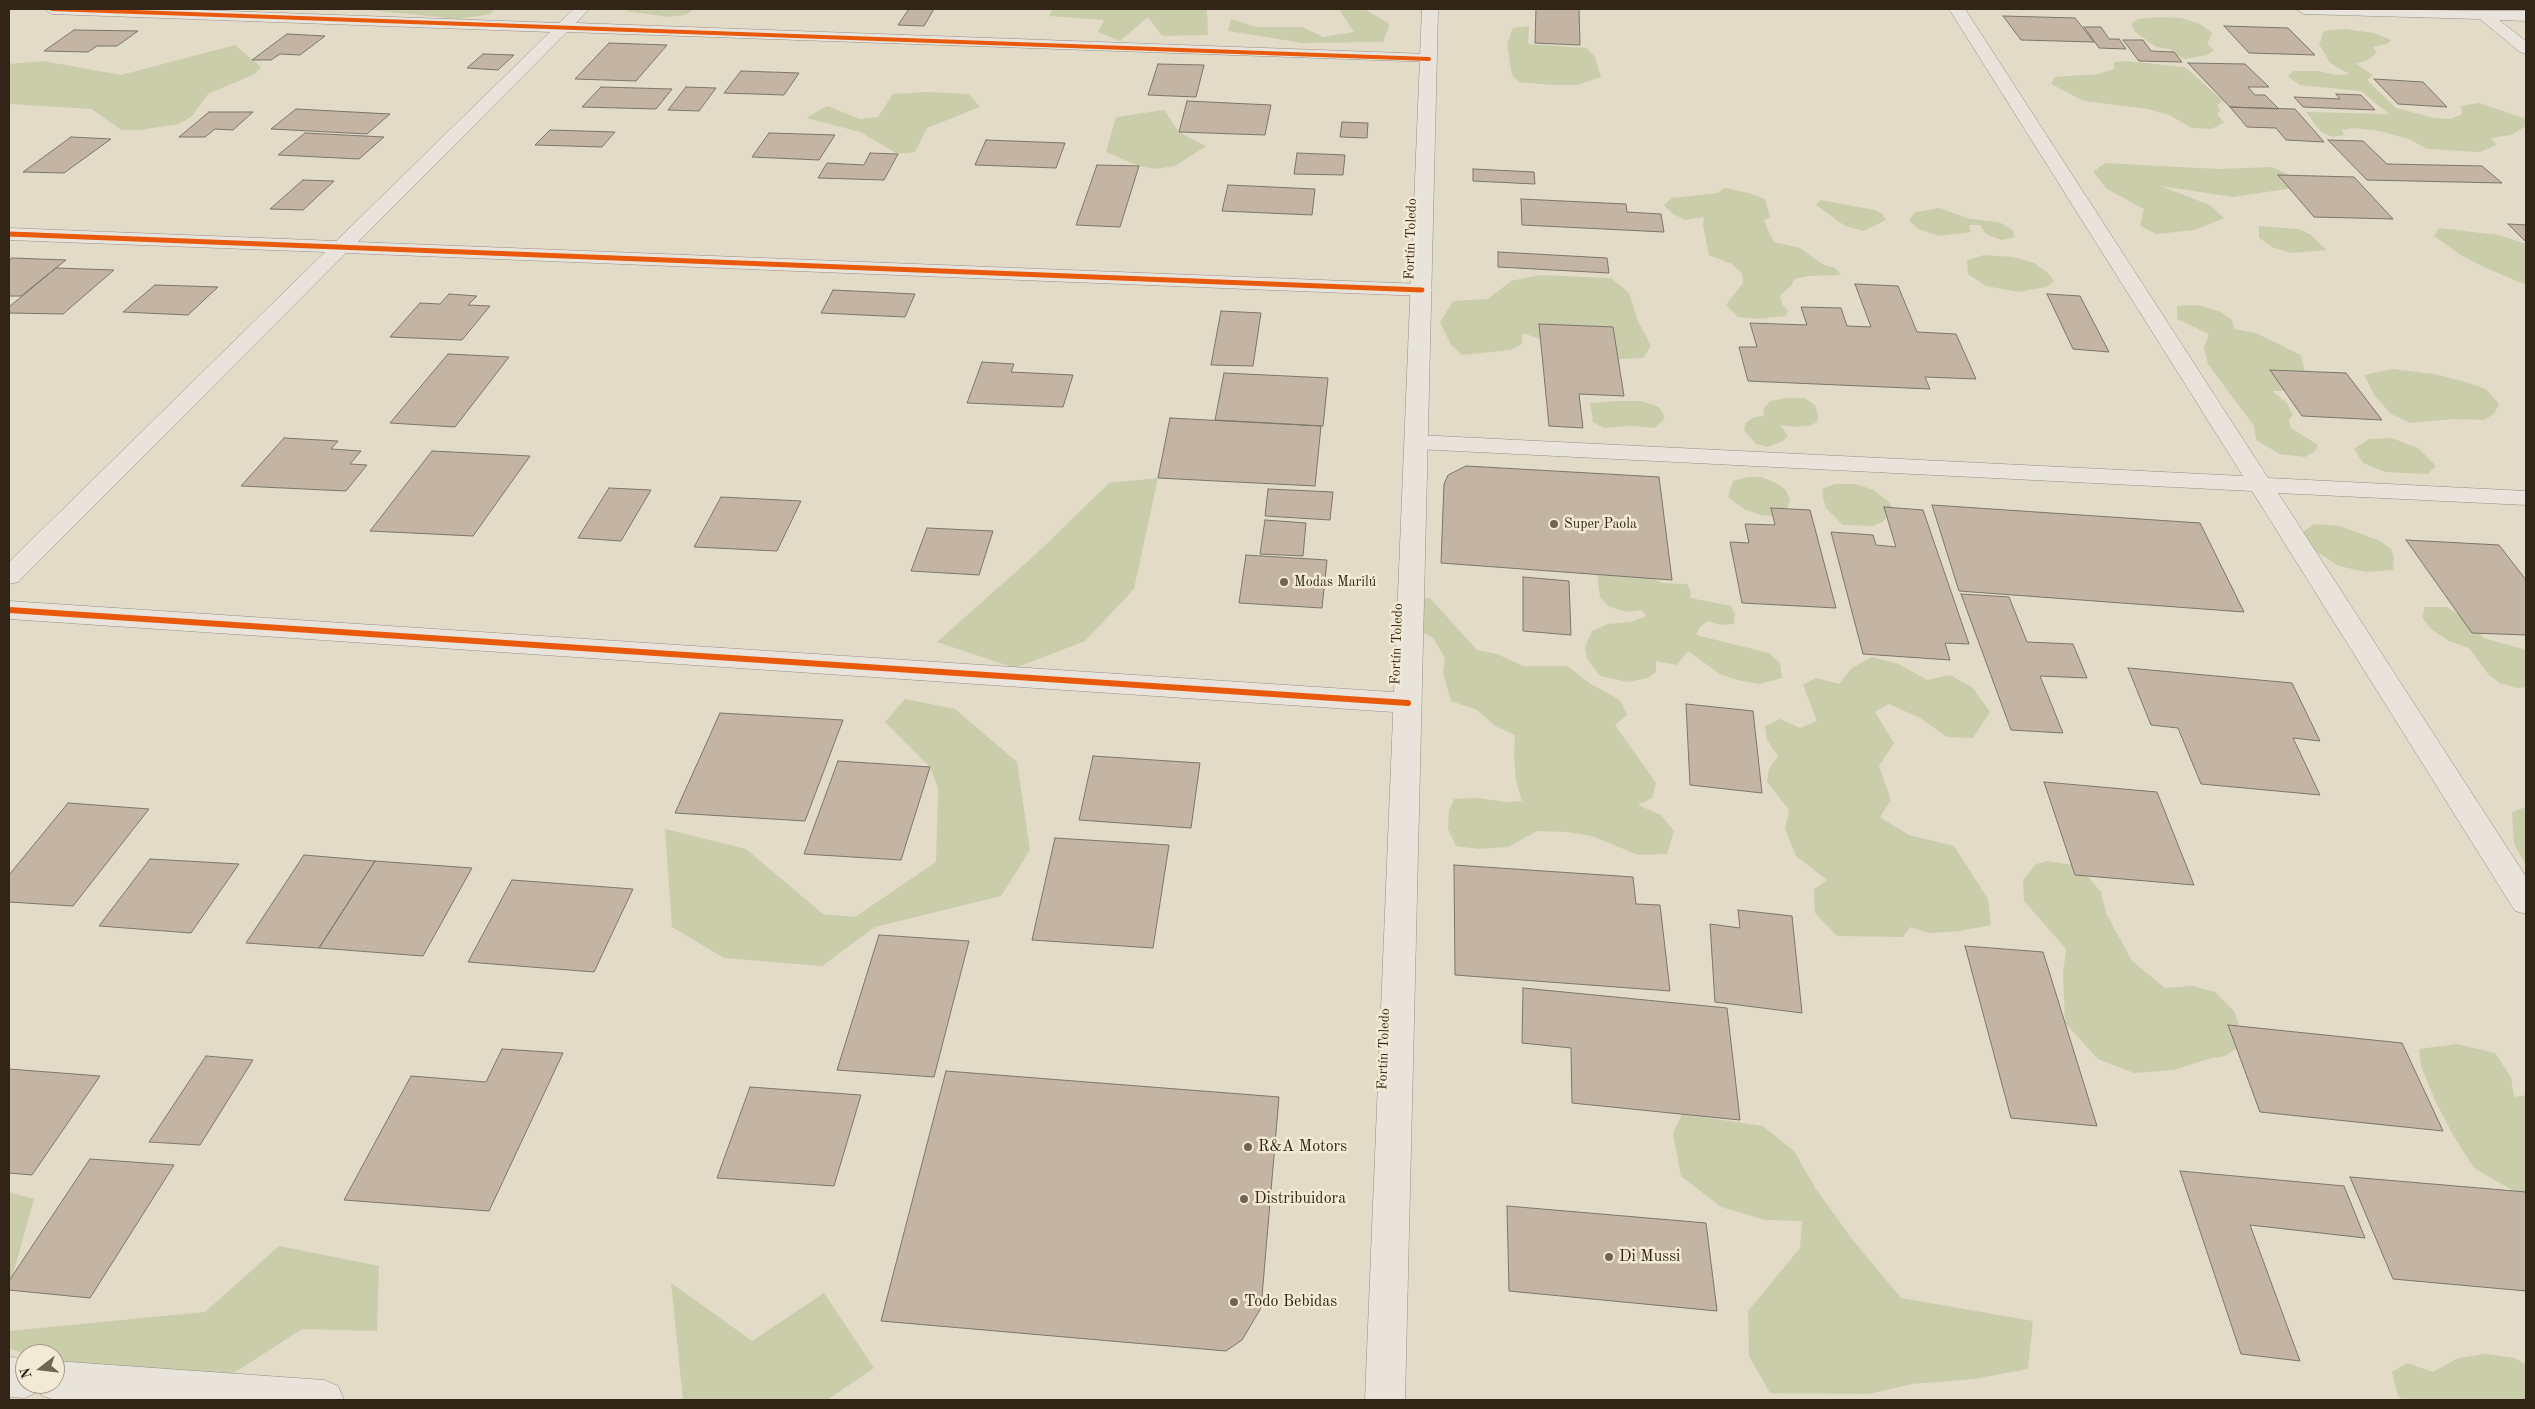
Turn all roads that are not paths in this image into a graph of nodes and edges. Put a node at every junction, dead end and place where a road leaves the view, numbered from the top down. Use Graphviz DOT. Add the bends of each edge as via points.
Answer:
graph roads {
  1 [pos="52,9"];
  2 [pos="582,9"];
  3 [pos="1430,9"];
  4 [pos="1957,9"];
  5 [pos="2304,9"];
  6 [pos="2353,10"];
  7 [pos="2483,14"];
  8 [pos="2526,16"];
  9 [pos="561,28"];
  10 [pos="2526,49"];
  11 [pos="1429,59"];
  12 [pos="9,234"];
  13 [pos="343,246"];
  14 [pos="1422,290"];
  15 [pos="1416,442"];
  16 [pos="2260,484"];
  17 [pos="2526,498"];
  18 [pos="9,576"];
  19 [pos="9,610"];
  20 [pos="1408,703"];
  21 [pos="2526,902"];
  22 [pos="65,1382"];
  23 [pos="324,1400"];
  24 [pos="1385,1400"];
  1 -- 9 [label="street"];
  2 -- 9 [label="street"];
  3 -- 11 [label="street, Fortín Toledo"];
  4 -- 16 [label="street"];
  5 -- 6 [label="street"];
  6 -- 7 [label="street"];
  7 -- 8 [label="street"];
  7 -- 10 [label="street"];
  9 -- 11 [label="street"];
  9 -- 13 [label="street"];
  11 -- 14 [label="street, Fortín Toledo"];
  12 -- 13 [label="street"];
  13 -- 14 [label="street"];
  13 -- 18 [label="street"];
  14 -- 15 [label="street, Fortín Toledo"];
  15 -- 16 [label="street"];
  15 -- 20 [label="street, Fortín Toledo"];
  16 -- 17 [label="street"];
  16 -- 21 [label="street"];
  19 -- 20 [label="street"];
  20 -- 24 [label="street, Fortín Toledo"];
  22 -- 23 [label="street"];
}
